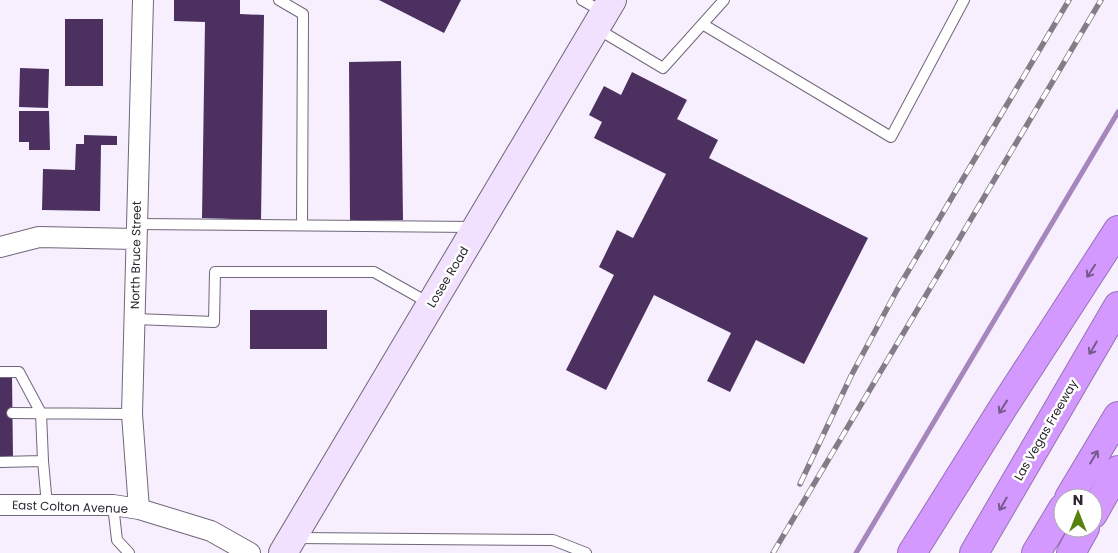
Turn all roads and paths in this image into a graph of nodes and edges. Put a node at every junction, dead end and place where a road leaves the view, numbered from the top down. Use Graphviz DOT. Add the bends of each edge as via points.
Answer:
graph roads {
  1 [pos="143,0"];
  2 [pos="279,0"];
  3 [pos="724,0"];
  4 [pos="964,0"];
  5 [pos="598,10"];
  6 [pos="704,26"];
  7 [pos="302,226"];
  8 [pos="477,227"];
  9 [pos="1118,230"];
  10 [pos="137,232"];
  11 [pos="0,247"];
  12 [pos="431,304"];
  13 [pos="1118,306"];
  14 [pos="135,319"];
  15 [pos="0,372"];
  16 [pos="12,413"];
  17 [pos="41,413"];
  18 [pos="132,414"];
  19 [pos="1118,416"];
  20 [pos="44,461"];
  21 [pos="0,462"];
  22 [pos="1118,470"];
  23 [pos="1075,488"];
  24 [pos="1103,496"];
  25 [pos="0,505"];
  26 [pos="47,505"];
  27 [pos="113,505"];
  28 [pos="139,509"];
  29 [pos="1053,525"];
  30 [pos="1079,538"];
  31 [pos="288,546"];
  32 [pos="129,553"];
  33 [pos="250,553"];
  34 [pos="586,553"];
  35 [pos="912,553"];
  36 [pos="974,553"];
  37 [pos="1036,553"];
  38 [pos="1071,553"];
  1 -- 10 [label="street, North Bruce Street"];
  2 -- 7 [label="lane" via="304,14"];
  3 -- 6 [label="lane"];
  4 -- 6 [label="lane" via="891,137"];
  5 -- 6 [label="lane" via="663,68"];
  5 -- 8 [label="main road, Losee Road"];
  7 -- 8 [label="lane"];
  7 -- 10 [label="lane"];
  8 -- 12 [label="main road, Losee Road"];
  9 -- 35 [label="highway, one-way"];
  10 -- 11 [label="street" via="39,237"];
  10 -- 14 [label="street, North Bruce Street"];
  12 -- 14 [label="lane" via="374,272 215,272 214,322"];
  12 -- 31 [label="main road, Losee Road"];
  13 -- 36 [label="highway, Las Vegas Freeway, one-way"];
  14 -- 18 [label="street, North Bruce Street"];
  15 -- 17 [label="lane" via="19,372"];
  16 -- 17 [label="lane"];
  17 -- 18 [label="lane"];
  17 -- 20 [label="lane"];
  18 -- 28 [label="street, North Bruce Street"];
  23 -- 19 [label="highway, one-way"];
  20 -- 21 [label="lane"];
  20 -- 26 [label="lane"];
  22 -- 24 [label="highway"];
  25 -- 26 [label="street, East Colton Avenue"];
  26 -- 27 [label="street, East Colton Avenue"];
  27 -- 28 [label="street, East Colton Avenue"];
  27 -- 32 [label="lane" via="117,540"];
  28 -- 33 [label="street, East Colton Avenue" via="212,530"];
  29 -- 37 [label="highway"];
  30 -- 38 [label="highway"];
  31 -- 34 [label="lane" via="553,540"];
}
